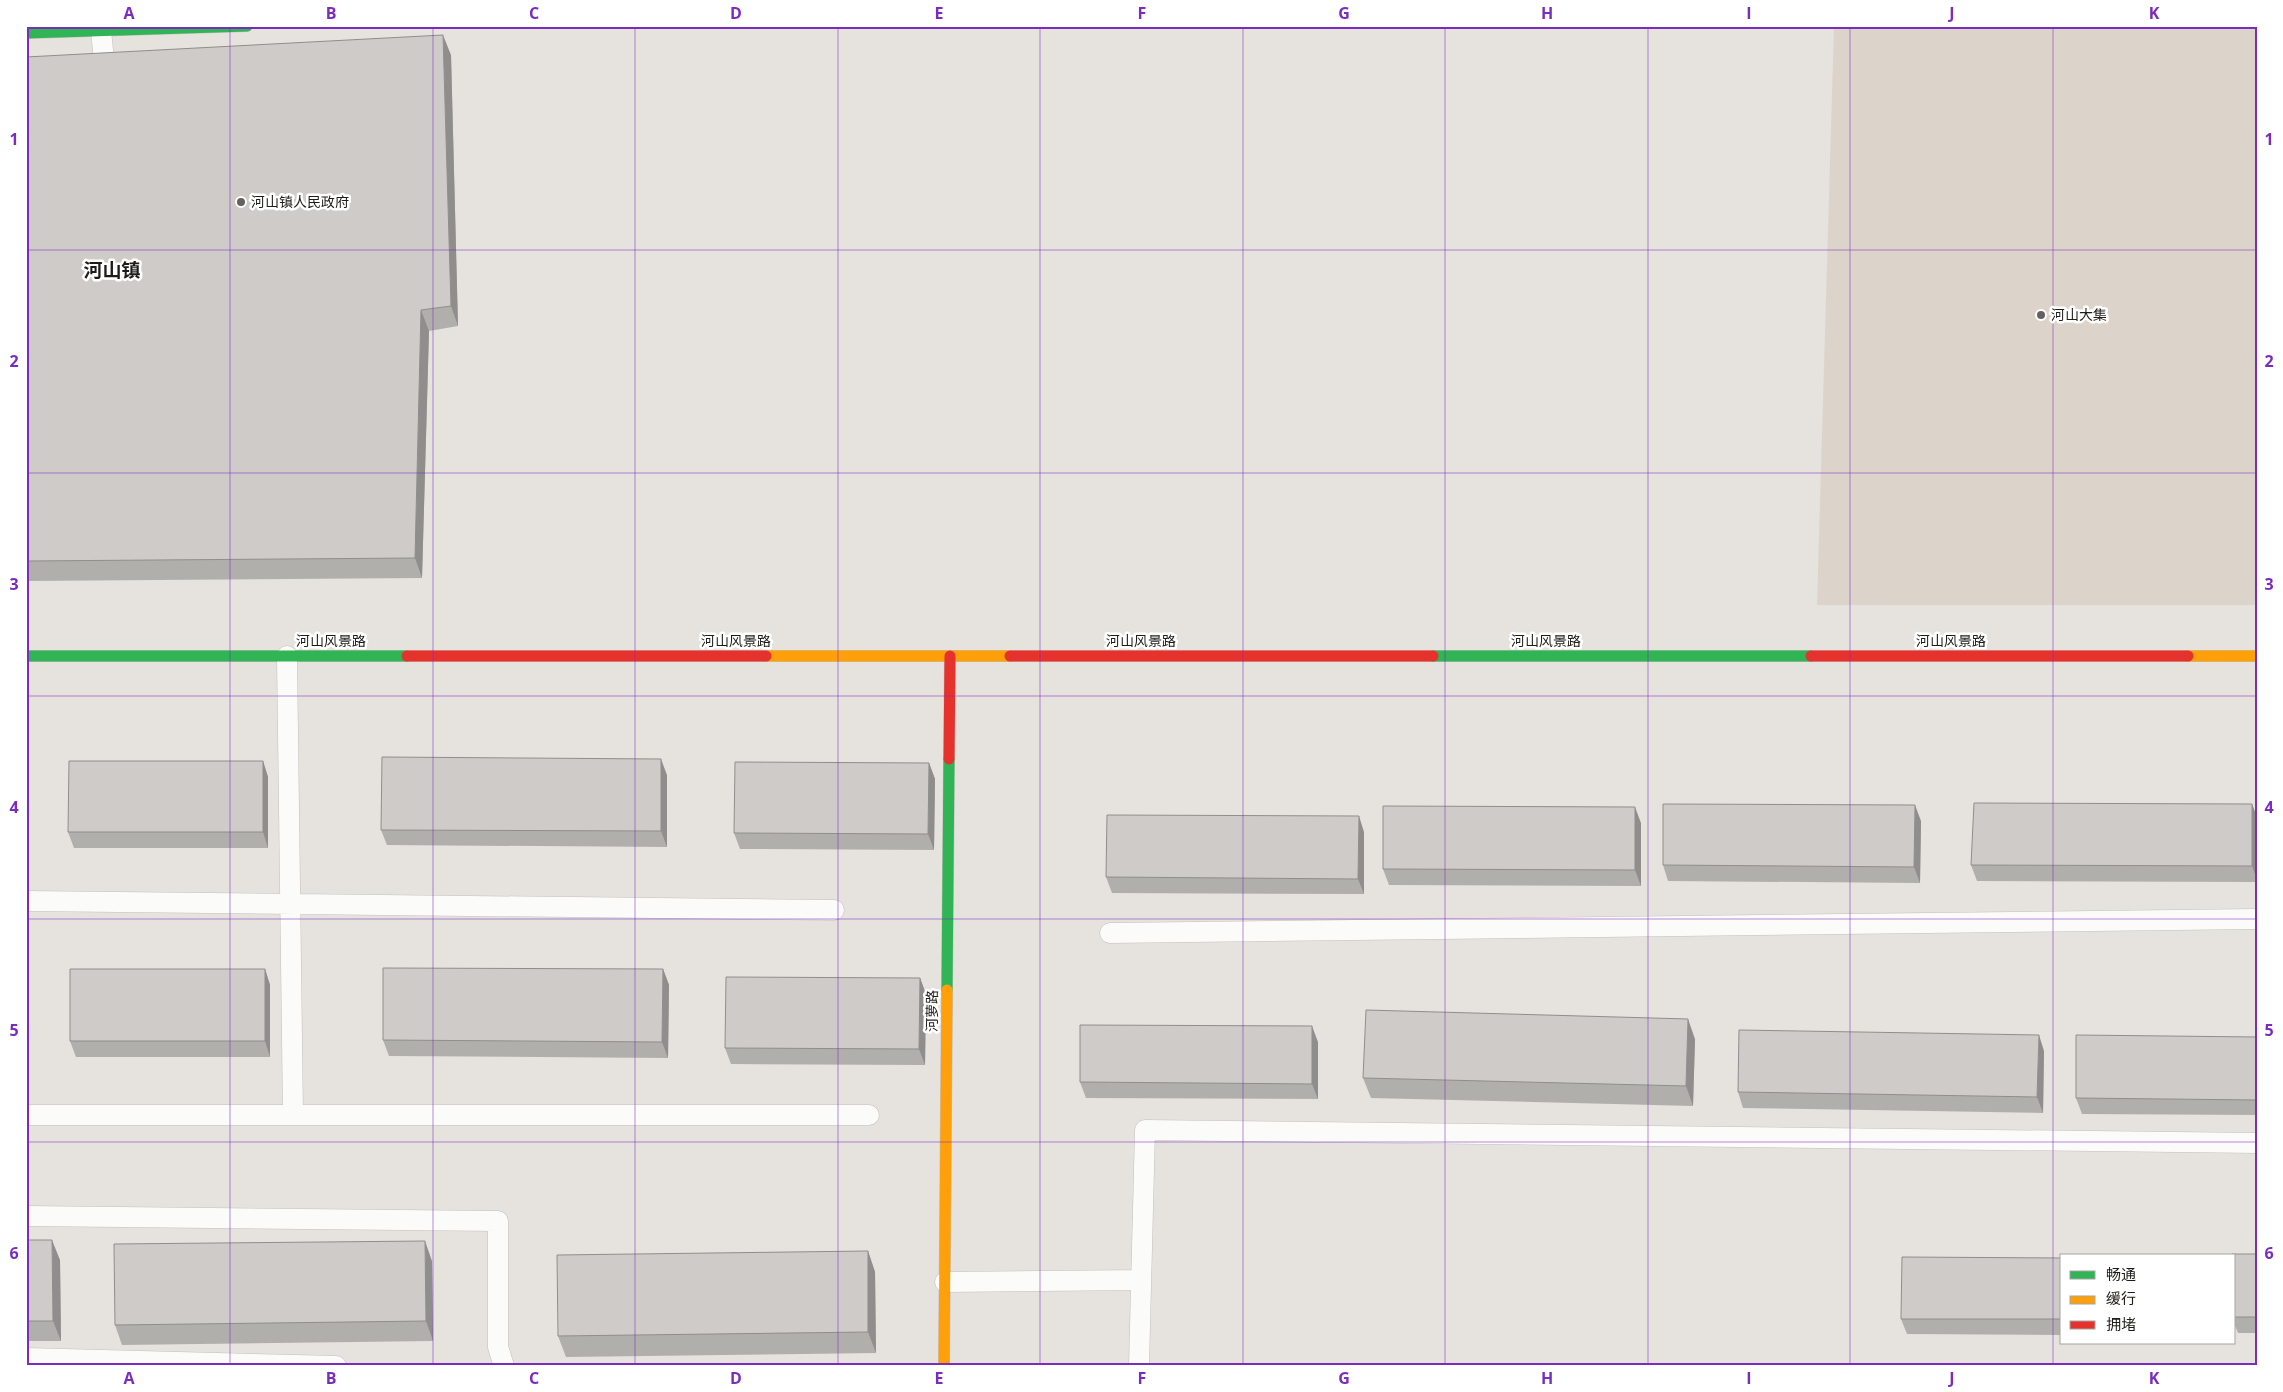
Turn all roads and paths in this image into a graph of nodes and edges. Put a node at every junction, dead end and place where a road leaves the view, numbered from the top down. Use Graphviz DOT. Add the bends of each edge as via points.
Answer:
graph roads {
  1 [pos="247,26"];
  2 [pos="101,31"];
  3 [pos="26,33"];
  4 [pos="107,98"];
  5 [pos="26,656"];
  6 [pos="287,656"];
  7 [pos="950,656"];
  8 [pos="2257,656"];
  9 [pos="26,901"];
  10 [pos="291,904"];
  11 [pos="834,910"];
  12 [pos="2257,919"];
  13 [pos="1110,933"];
  14 [pos="26,1115"];
  15 [pos="293,1115"];
  16 [pos="869,1116"];
  17 [pos="2257,1143"];
  18 [pos="26,1216"];
  19 [pos="1142,1280"];
  20 [pos="945,1282"];
  21 [pos="26,1358"];
  22 [pos="157,1363"];
  23 [pos="336,1366"];
  24 [pos="504,1366"];
  25 [pos="944,1366"];
  26 [pos="1139,1366"];
  1 -- 2 [label="main road"];
  2 -- 3 [label="main road"];
  2 -- 4 [label="lane"];
  5 -- 6 [label="main road, 河山风景路"];
  6 -- 7 [label="main road, 河山风景路"];
  6 -- 10 [label="lane"];
  7 -- 8 [label="main road, 河山风景路"];
  7 -- 20 [label="main road, 河萝路"];
  9 -- 10 [label="lane"];
  10 -- 11 [label="lane"];
  10 -- 15 [label="lane"];
  12 -- 13 [label="lane"];
  14 -- 15 [label="lane"];
  15 -- 16 [label="lane"];
  17 -- 19 [label="lane" via="1145,1130"];
  18 -- 24 [label="lane" via="498,1221 498,1347"];
  19 -- 20 [label="lane"];
  19 -- 26 [label="lane"];
  20 -- 25 [label="main road, 河萝路"];
  21 -- 22 [label="lane"];
  22 -- 23 [label="lane"];
}
